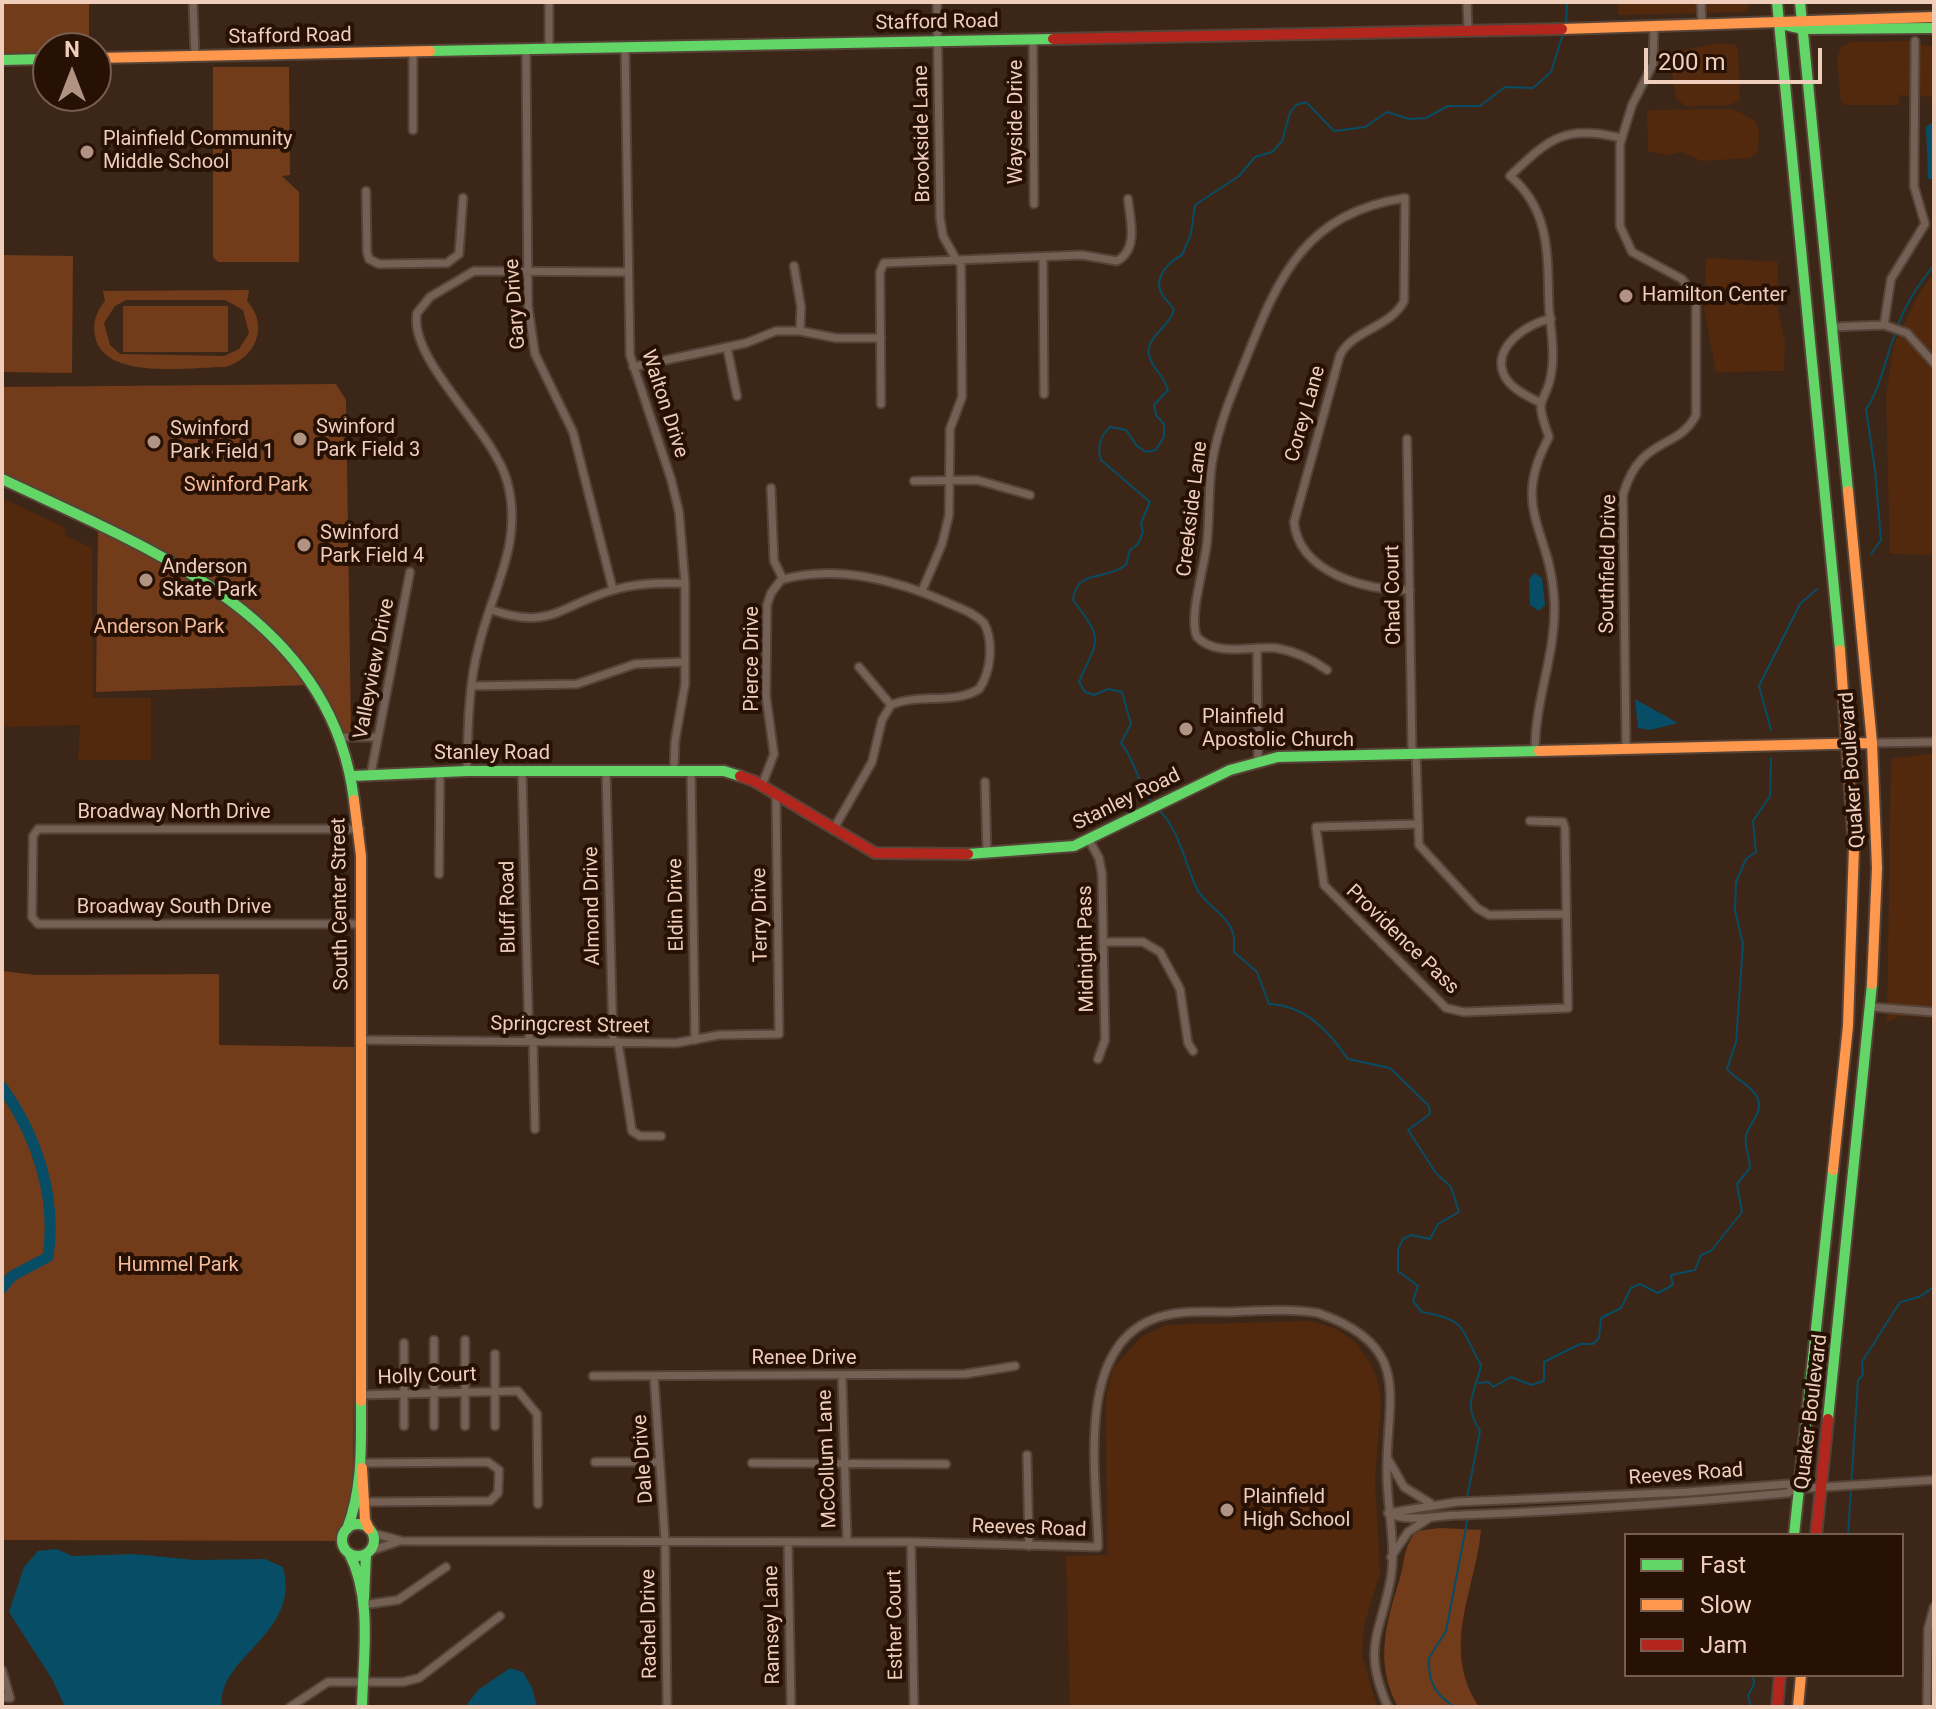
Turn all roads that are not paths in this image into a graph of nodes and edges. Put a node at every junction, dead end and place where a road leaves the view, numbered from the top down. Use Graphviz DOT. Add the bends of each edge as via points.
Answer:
graph roads {
  1 [pos="193,2"];
  2 [pos="549,2"];
  3 [pos="937,2"];
  4 [pos="1467,2"];
  5 [pos="1701,2"];
  6 [pos="1777,2"];
  7 [pos="1800,2"];
  8 [pos="1934,17"];
  9 [pos="1779,24"];
  10 [pos="1802,24"];
  11 [pos="1702,26"];
  12 [pos="1654,27"];
  13 [pos="1934,28"];
  14 [pos="1468,29"];
  15 [pos="1033,40"];
  16 [pos="938,41"];
  17 [pos="1915,41"];
  18 [pos="625,47"];
  19 [pos="549,48"];
  20 [pos="526,49"];
  21 [pos="413,52"];
  22 [pos="195,56"];
  23 [pos="112,58"];
  24 [pos="32,59"];
  25 [pos="2,60"];
  26 [pos="413,130"];
  27 [pos="1622,138"];
  28 [pos="366,191"];
  29 [pos="463,198"];
  30 [pos="1405,198"];
  31 [pos="1128,199"];
  32 [pos="1034,204"];
  33 [pos="1043,259"];
  34 [pos="959,261"];
  35 [pos="447,263"];
  36 [pos="794,266"];
  37 [pos="528,272"];
  38 [pos="627,272"];
  39 [pos="456,280"];
  40 [pos="1551,319"];
  41 [pos="1887,325"];
  42 [pos="1831,327"];
  43 [pos="800,331"];
  44 [pos="881,338"];
  45 [pos="727,347"];
  46 [pos="1934,363"];
  47 [pos="633,367"];
  48 [pos="1044,394"];
  49 [pos="737,396"];
  50 [pos="1539,402"];
  51 [pos="881,404"];
  52 [pos="1407,439"];
  53 [pos="2,479"];
  54 [pos="949,479"];
  55 [pos="914,481"];
  56 [pos="771,488"];
  57 [pos="1030,495"];
  58 [pos="410,572"];
  59 [pos="783,579"];
  60 [pos="685,583"];
  61 [pos="613,590"];
  62 [pos="1410,590"];
  63 [pos="922,591"];
  64 [pos="492,610"];
  65 [pos="1257,648"];
  66 [pos="685,662"];
  67 [pos="859,667"];
  68 [pos="1327,670"];
  69 [pos="472,686"];
  70 [pos="891,705"];
  71 [pos="339,737"];
  72 [pos="378,737"];
  73 [pos="1934,742"];
  74 [pos="1872,743"];
  75 [pos="1848,744"];
  76 [pos="1626,747"];
  77 [pos="1535,750"];
  78 [pos="1414,752"];
  79 [pos="1258,761"];
  80 [pos="674,769"];
  81 [pos="691,769"];
  82 [pos="606,770"];
  83 [pos="467,771"];
  84 [pos="440,772"];
  85 [pos="522,772"];
  86 [pos="371,773"];
  87 [pos="352,776"];
  88 [pos="985,782"];
  89 [pos="762,785"];
  90 [pos="776,795"];
  91 [pos="1530,821"];
  92 [pos="1417,824"];
  93 [pos="360,829"];
  94 [pos="833,830"];
  95 [pos="1089,840"];
  96 [pos="987,854"];
  97 [pos="439,874"];
  98 [pos="33,876"];
  99 [pos="1565,914"];
  100 [pos="360,924"];
  101 [pos="1103,942"];
  102 [pos="1871,1007"];
  103 [pos="1934,1012"];
  104 [pos="779,1034"];
  105 [pos="361,1040"];
  106 [pos="695,1040"];
  107 [pos="531,1041"];
  108 [pos="615,1042"];
  109 [pos="1193,1051"];
  110 [pos="1098,1059"];
  111 [pos="535,1129"];
  112 [pos="661,1136"];
  113 [pos="434,1340"];
  114 [pos="465,1340"];
  115 [pos="404,1343"];
  116 [pos="495,1354"];
  117 [pos="1015,1366"];
  118 [pos="842,1375"];
  119 [pos="593,1376"];
  120 [pos="654,1376"];
  121 [pos="495,1390"];
  122 [pos="465,1391"];
  123 [pos="404,1394"];
  124 [pos="434,1394"];
  125 [pos="360,1395"];
  126 [pos="404,1426"];
  127 [pos="434,1426"];
  128 [pos="465,1426"];
  129 [pos="495,1426"];
  130 [pos="1027,1455"];
  131 [pos="1388,1459"];
  132 [pos="595,1462"];
  133 [pos="660,1462"];
  134 [pos="846,1462"];
  135 [pos="361,1463"];
  136 [pos="752,1463"];
  137 [pos="946,1464"];
  138 [pos="1934,1481"];
  139 [pos="1821,1488"];
  140 [pos="1796,1489"];
  141 [pos="365,1502"];
  142 [pos="538,1504"];
  143 [pos="1440,1504"];
  144 [pos="1388,1513"];
  145 [pos="1433,1516"];
  146 [pos="347,1529"];
  147 [pos="370,1531"];
  148 [pos="1794,1533"];
  149 [pos="1816,1533"];
  150 [pos="665,1540"];
  151 [pos="402,1541"];
  152 [pos="847,1541"];
  153 [pos="788,1542"];
  154 [pos="911,1542"];
  155 [pos="1029,1546"];
  156 [pos="368,1552"];
  157 [pos="349,1553"];
  158 [pos="1391,1557"];
  159 [pos="446,1567"];
  160 [pos="362,1605"];
  161 [pos="1934,1607"];
  162 [pos="500,1616"];
  163 [pos="2,1670"];
  164 [pos="1780,1677"];
  165 [pos="1801,1677"];
  166 [pos="362,1682"];
  167 [pos="6,1698"];
  168 [pos="12,1707"];
  169 [pos="290,1707"];
  170 [pos="362,1707"];
  171 [pos="667,1707"];
  172 [pos="791,1707"];
  173 [pos="914,1707"];
  174 [pos="1388,1707"];
  175 [pos="1777,1707"];
  176 [pos="1798,1707"];
  177 [pos="1927,1707"];
  1 -- 22 [label="street"];
  2 -- 19 [label="street"];
  3 -- 16 [label="street, Brookside Lane"];
  4 -- 14 [label="street"];
  5 -- 11 [label="street"];
  6 -- 9 [label="main road, Quaker Boulevard"];
  7 -- 10 [label="main road, Quaker Boulevard"];
  8 -- 10 [label="main road, Stafford Road"];
  9 -- 10 [label="main road, Stafford Road"];
  9 -- 11 [label="main road, Stafford Road"];
  9 -- 75 [label="main road, Quaker Boulevard"];
  10 -- 13 [label="main road, Stafford Road"];
  10 -- 42 [label="main road, Quaker Boulevard"];
  11 -- 12 [label="main road, Stafford Road"];
  12 -- 14 [label="main road, Stafford Road"];
  12 -- 27 [label="street, Southfield Drive" via="1653,64"];
  14 -- 15 [label="main road, Stafford Road"];
  15 -- 16 [label="main road, Stafford Road"];
  15 -- 32 [label="street, Wayside Drive"];
  16 -- 18 [label="main road, Stafford Road"];
  16 -- 34 [label="street, Brookside Lane" via="941,226"];
  17 -- 41 [label="street" via="1914,186 1925,224 1891,279"];
  18 -- 19 [label="main road, Stafford Road"];
  18 -- 38 [label="street, Walton Drive"];
  19 -- 20 [label="main road, Stafford Road"];
  20 -- 21 [label="main road, Stafford Road"];
  20 -- 37 [label="street, Gary Drive"];
  21 -- 22 [label="main road, Stafford Road"];
  21 -- 26 [label="street"];
  22 -- 23 [label="main road, Stafford Road"];
  24 -- 25 [label="main road"];
  27 -- 40 [label="street" via="1584,131 1561,135 1510,176 1530,197 1547,242"];
  27 -- 76 [label="street, Southfield Drive" via="1621,234 1636,256 1674,274 1692,291 1697,369 1694,419 1640,458 1623,495"];
  28 -- 35 [label="street" via="369,259 379,264"];
  29 -- 35 [label="street" via="459,254"];
  30 -- 62 [label="street, Corey Lane" via="1404,301 1397,313 1353,339 1340,355 1294,522 1299,545 1319,565 1369,588"];
  30 -- 65 [label="street, Creekside Lane" via="1342,217 1291,261 1274,290 1222,422 1211,471 1194,628 1210,647"];
  31 -- 33 [label="street" via="1131,245 1122,258"];
  33 -- 34 [label="street"];
  33 -- 48 [label="street"];
  34 -- 44 [label="street" via="881,265"];
  34 -- 54 [label="street, Brookside Lane" via="962,397 950,429"];
  35 -- 39 [label="street"];
  36 -- 43 [label="street"];
  37 -- 38 [label="street"];
  37 -- 39 [label="street" via="474,271"];
  37 -- 61 [label="street, Gary Drive" via="535,354 573,432"];
  38 -- 47 [label="street, Walton Drive"];
  39 -- 64 [label="street" via="420,306 416,335 507,480 513,534"];
  40 -- 50 [label="street" via="1552,369"];
  40 -- 50 [label="street" via="1523,329 1503,355 1504,376"];
  41 -- 42 [label="street"];
  41 -- 46 [label="street" via="1907,333"];
  42 -- 74 [label="main road, Quaker Boulevard"];
  43 -- 44 [label="street"];
  43 -- 45 [label="street" via="776,331"];
  44 -- 51 [label="street"];
  45 -- 47 [label="street"];
  45 -- 49 [label="street"];
  47 -- 60 [label="street, Walton Drive" via="671,479"];
  50 -- 77 [label="street" via="1549,437 1534,471 1531,504 1550,569 1555,618 1537,709"];
  52 -- 62 [label="street, Chad Court"];
  53 -- 71 [label="main road, South Center Street" via="190,571 243,605 299,664"];
  54 -- 55 [label="street"];
  54 -- 57 [label="street" via="988,481"];
  54 -- 63 [label="street, Brookside Lane" via="944,534"];
  56 -- 59 [label="street" via="774,561"];
  58 -- 72 [label="street, Valleyview Drive"];
  59 -- 63 [label="street" via="871,577"];
  59 -- 89 [label="street, Pierce Drive" via="767,605 766,696 774,754"];
  60 -- 61 [label="street"];
  60 -- 66 [label="street, Walton Drive"];
  61 -- 64 [label="street" via="544,619 521,620"];
  62 -- 78 [label="street, Chad Court"];
  63 -- 70 [label="street" via="984,623 988,673 975,692 906,698"];
  64 -- 69 [label="street" via="479,642"];
  65 -- 68 [label="street, Creekside Lane" via="1293,652"];
  65 -- 79 [label="street"];
  66 -- 69 [label="street" via="635,664 577,684"];
  66 -- 80 [label="street, Walton Drive"];
  67 -- 70 [label="street"];
  69 -- 83 [label="street"];
  70 -- 94 [label="street" via="872,762"];
  71 -- 72 [label="street"];
  71 -- 87 [label="main road, South Center Street"];
  72 -- 86 [label="street, Valleyview Drive"];
  73 -- 74 [label="street, Stanley Road"];
  74 -- 75 [label="main road, Stanley Road"];
  74 -- 102 [label="main road, Quaker Boulevard" via="1877,926"];
  75 -- 76 [label="main road, Stanley Road"];
  75 -- 140 [label="main road, Quaker Boulevard" via="1854,883 1848,1026"];
  76 -- 77 [label="main road, Stanley Road"];
  77 -- 78 [label="main road, Stanley Road"];
  78 -- 79 [label="main road, Stanley Road"];
  78 -- 92 [label="street, Chad Court"];
  79 -- 95 [label="main road, Stanley Road"];
  80 -- 81 [label="main road, Stanley Road"];
  80 -- 82 [label="main road, Stanley Road"];
  81 -- 89 [label="main road, Stanley Road" via="733,773"];
  81 -- 106 [label="street, Eldin Drive"];
  82 -- 85 [label="main road, Stanley Road"];
  82 -- 108 [label="street, Almond Drive"];
  83 -- 84 [label="main road, Stanley Road"];
  83 -- 85 [label="main road, Stanley Road"];
  84 -- 86 [label="main road, Stanley Road"];
  84 -- 97 [label="street"];
  85 -- 107 [label="street, Bluff Road"];
  86 -- 87 [label="main road, Stanley Road"];
  87 -- 93 [label="main road, South Center Street"];
  88 -- 96 [label="street"];
  89 -- 90 [label="main road, Stanley Road"];
  90 -- 94 [label="main road, Stanley Road"];
  90 -- 104 [label="street, Terry Drive"];
  91 -- 99 [label="street" via="1563,822"];
  92 -- 99 [label="street" via="1422,850 1483,912"];
  92 -- 99 [label="street, Providence Pass" via="1316,827 1324,885 1441,1005 1464,1012 1568,1008"];
  93 -- 98 [label="street, Broadway North Drive" via="38,829 33,836"];
  93 -- 100 [label="main road, South Center Street"];
  94 -- 96 [label="main road, Stanley Road" via="875,853"];
  95 -- 96 [label="main road, Stanley Road" via="1060,849"];
  95 -- 101 [label="street, Midnight Pass" via="1101,865"];
  98 -- 100 [label="street, Broadway South Drive" via="32,917 38,924"];
  100 -- 105 [label="main road, South Center Street"];
  101 -- 109 [label="street" via="1143,942 1160,952 1180,989"];
  101 -- 110 [label="street, Midnight Pass" via="1105,1040"];
  102 -- 103 [label="street"];
  102 -- 139 [label="main road, Quaker Boulevard"];
  104 -- 106 [label="street, Springcrest Street"];
  105 -- 107 [label="street, Springcrest Street"];
  105 -- 125 [label="main road, South Center Street"];
  106 -- 108 [label="street, Springcrest Street"];
  107 -- 108 [label="street, Springcrest Street"];
  107 -- 111 [label="street, Bluff Road"];
  108 -- 112 [label="street, Almond Drive" via="632,1131"];
  113 -- 124 [label="street"];
  114 -- 122 [label="street"];
  115 -- 123 [label="street"];
  116 -- 121 [label="street"];
  117 -- 118 [label="street, Renee Drive" via="965,1374"];
  118 -- 120 [label="street, Renee Drive"];
  118 -- 134 [label="street, McCollum Lane"];
  119 -- 120 [label="street, Renee Drive"];
  120 -- 133 [label="street, Dale Drive"];
  121 -- 122 [label="street, Holly Court"];
  121 -- 129 [label="street"];
  121 -- 142 [label="street" via="518,1391 537,1414"];
  122 -- 124 [label="street, Holly Court"];
  122 -- 128 [label="street"];
  123 -- 124 [label="street, Holly Court"];
  123 -- 125 [label="street, Holly Court"];
  123 -- 126 [label="street"];
  124 -- 127 [label="street"];
  125 -- 135 [label="main road, South Center Street"];
  130 -- 155 [label="street"];
  131 -- 143 [label="street" via="1410,1493"];
  131 -- 144 [label="street, Reeves Road"];
  131 -- 155 [label="street, Reeves Road" via="1392,1412 1387,1368 1373,1347 1337,1319 1304,1311 1172,1314 1135,1328 1118,1344 1099,1382 1098,1547"];
  132 -- 133 [label="street"];
  133 -- 150 [label="street, Dale Drive"];
  134 -- 136 [label="street"];
  134 -- 137 [label="street"];
  134 -- 152 [label="street, McCollum Lane"];
  135 -- 141 [label="main road, South Center Street"];
  135 -- 141 [label="street" via="491,1462 499,1470 499,1490 490,1501"];
  135 -- 146 [label="main road, South Center Street" via="356,1506"];
  138 -- 139 [label="street, Reeves Road"];
  139 -- 140 [label="street, Reeves Road"];
  139 -- 149 [label="main road, Quaker Boulevard"];
  140 -- 143 [label="street, Reeves Road" via="1788,1484"];
  140 -- 145 [label="street, Reeves Road" via="1682,1503"];
  140 -- 148 [label="main road, Quaker Boulevard"];
  141 -- 147 [label="main road, South Center Street"];
  143 -- 144 [label="street, Reeves Road"];
  144 -- 145 [label="street, Reeves Road"];
  144 -- 158 [label="street"];
  145 -- 158 [label="street" via="1414,1525"];
  146 -- 147 [label="main road" via="360,1525"];
  146 -- 157 [label="main road" via="342,1541"];
  147 -- 151 [label="street, Reeves Road"];
  147 -- 156 [label="main road"];
  150 -- 151 [label="street, Reeves Road"];
  150 -- 153 [label="street, Reeves Road"];
  150 -- 171 [label="street, Rachel Drive"];
  151 -- 156 [label="street, Reeves Road"];
  152 -- 153 [label="street, Reeves Road"];
  152 -- 154 [label="street, Reeves Road"];
  153 -- 172 [label="street, Ramsey Lane"];
  154 -- 155 [label="street, Reeves Road"];
  154 -- 173 [label="street, Esther Court"];
  156 -- 157 [label="main road"];
  156 -- 160 [label="main road"];
  157 -- 160 [label="main road"];
  158 -- 174 [label="street" via="1374,1653"];
  159 -- 160 [label="street" via="398,1600"];
  160 -- 166 [label="main road"];
  161 -- 177 [label="street" via="1928,1629"];
  162 -- 166 [label="street" via="419,1678"];
  163 -- 167 [label="street"];
  164 -- 175 [label="main road"];
  165 -- 176 [label="main road"];
  166 -- 169 [label="street" via="328,1682"];
  166 -- 170 [label="main road"];
  167 -- 168 [label="street"];
}
